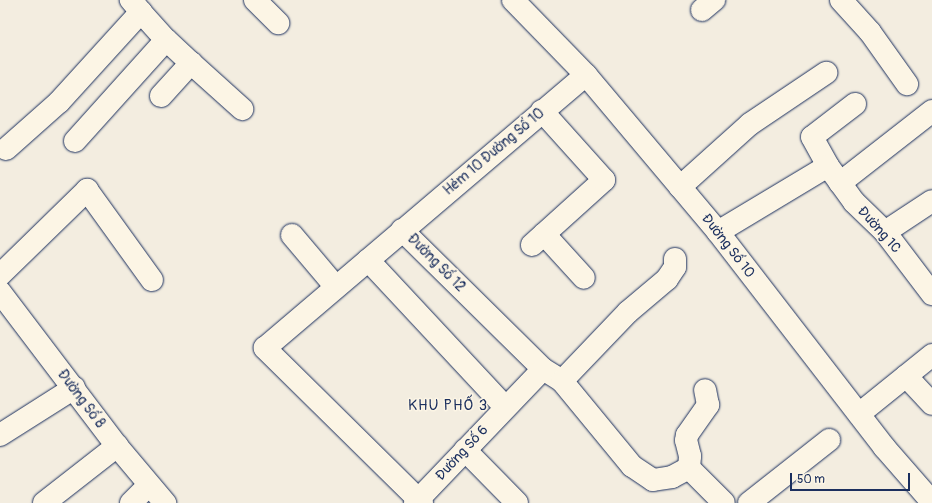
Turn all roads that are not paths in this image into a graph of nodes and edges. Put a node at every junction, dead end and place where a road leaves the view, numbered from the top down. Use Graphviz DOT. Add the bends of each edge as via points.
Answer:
graph roads {
  1 [pos="255,0"];
  2 [pos="513,0"];
  3 [pos="841,0"];
  4 [pos="136,6"];
  5 [pos="278,24"];
  6 [pos="166,40"];
  7 [pos="191,64"];
  8 [pos="826,73"];
  9 [pos="586,75"];
  10 [pos="907,84"];
  11 [pos="161,96"];
  12 [pos="855,104"];
  13 [pos="242,109"];
  14 [pos="542,111"];
  15 [pos="932,111"];
  16 [pos="75,141"];
  17 [pos="6,149"];
  18 [pos="834,174"];
  19 [pos="680,187"];
  20 [pos="932,201"];
  21 [pos="402,230"];
  22 [pos="718,232"];
  23 [pos="885,232"];
  24 [pos="292,235"];
  25 [pos="675,259"];
  26 [pos="368,260"];
  27 [pos="0,275"];
  28 [pos="584,278"];
  29 [pos="152,280"];
  30 [pos="336,287"];
  31 [pos="0,292"];
  32 [pos="932,293"];
  33 [pos="932,355"];
  34 [pos="543,369"];
  35 [pos="906,376"];
  36 [pos="562,381"];
  37 [pos="74,388"];
  38 [pos="705,390"];
  39 [pos="932,404"];
  40 [pos="505,407"];
  41 [pos="859,414"];
  42 [pos="0,434"];
  43 [pos="829,440"];
  44 [pos="117,446"];
  45 [pos="465,450"];
  46 [pos="689,468"];
  47 [pos="149,486"];
  48 [pos="717,501"];
  49 [pos="418,502"];
  50 [pos="932,502"];
  51 [pos="44,503"];
  52 [pos="130,503"];
  53 [pos="165,503"];
  54 [pos="517,503"];
  55 [pos="749,503"];
  1 -- 5 [label="street"];
  2 -- 9 [label="street, Đường Số 10"];
  3 -- 10 [label="street" via="870,32"];
  4 -- 6 [label="street"];
  4 -- 17 [label="street" via="59,102"];
  6 -- 7 [label="street"];
  6 -- 16 [label="street"];
  7 -- 11 [label="street"];
  7 -- 13 [label="street"];
  8 -- 19 [label="street" via="750,124"];
  9 -- 14 [label="street, Hẻm 10 Đường Số 10"];
  9 -- 19 [label="street, Đường Số 10"];
  12 -- 18 [label="street, Đường 1C" via="812,137"];
  14 -- 21 [label="street, Hẻm 10 Đường Số 10"];
  14 -- 28 [label="street" via="604,180 538,239"];
  15 -- 18 [label="street"];
  18 -- 22 [label="street"];
  18 -- 23 [label="street, Đường 1C" via="854,202"];
  19 -- 22 [label="street, Đường Số 10"];
  20 -- 23 [label="street"];
  21 -- 26 [label="street, Đường Số 12"];
  21 -- 34 [label="street, Đường Số 12"];
  22 -- 41 [label="street, Đường Số 10"];
  23 -- 32 [label="street, Đường 1C"];
  24 -- 30 [label="street"];
  25 -- 36 [label="street" via="675,267 667,279 628,312"];
  26 -- 30 [label="street, Đường Số 12"];
  26 -- 40 [label="street"];
  27 -- 29 [label="street" via="88,190"];
  30 -- 49 [label="street, Đường Số 12" via="266,348"];
  31 -- 37 [label="street, Đường Số 8"];
  33 -- 35 [label="street"];
  34 -- 36 [label="street, Đường Số 12"];
  34 -- 40 [label="street, Đường Số 6"];
  35 -- 39 [label="street"];
  35 -- 41 [label="street"];
  36 -- 46 [label="street, Đường Số 12" via="632,466 653,480 672,477"];
  37 -- 42 [label="street"];
  37 -- 44 [label="street, Đường Số 8"];
  38 -- 46 [label="street" via="708,405 687,434"];
  40 -- 45 [label="street, Đường Số 6"];
  41 -- 50 [label="street, Đường Số 10"];
  43 -- 55 [label="street"];
  44 -- 47 [label="street, Đường Số 8"];
  44 -- 51 [label="street"];
  45 -- 49 [label="street, Đường Số 6"];
  45 -- 54 [label="street"];
  46 -- 48 [label="street"];
  47 -- 52 [label="street"];
  47 -- 53 [label="street, Đường Số 8"];
}
